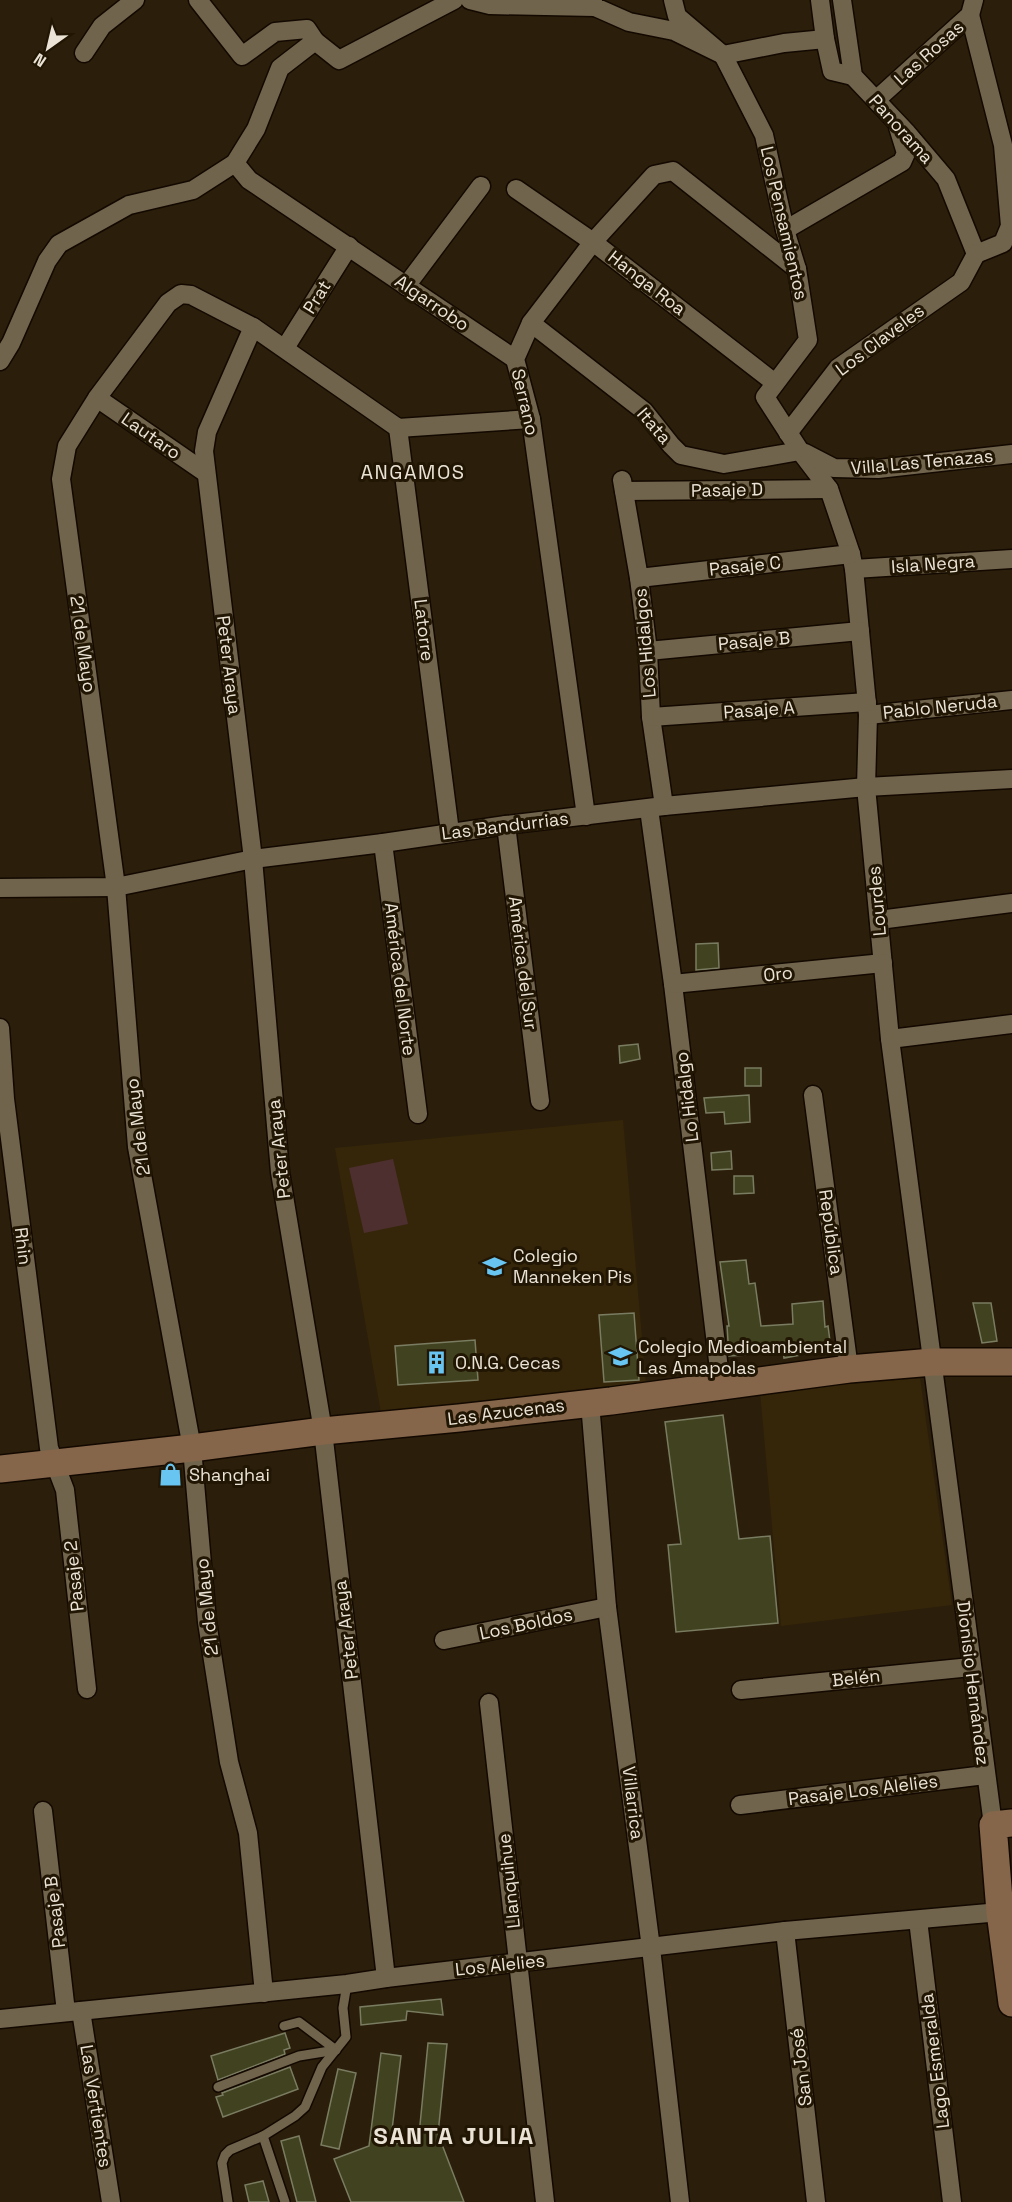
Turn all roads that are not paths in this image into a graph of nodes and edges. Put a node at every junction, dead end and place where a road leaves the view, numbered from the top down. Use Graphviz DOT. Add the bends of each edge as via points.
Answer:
graph roads {
  1 [pos="135,0"];
  2 [pos="198,0"];
  3 [pos="454,0"];
  4 [pos="470,0"];
  5 [pos="673,0"];
  6 [pos="820,0"];
  7 [pos="842,0"];
  8 [pos="593,4"];
  9 [pos="972,8"];
  10 [pos="825,39"];
  11 [pos="315,41"];
  12 [pos="84,53"];
  13 [pos="723,55"];
  14 [pos="853,76"];
  15 [pos="876,100"];
  16 [pos="896,123"];
  17 [pos="235,163"];
  18 [pos="481,186"];
  19 [pos="516,189"];
  20 [pos="785,230"];
  21 [pos="594,242"];
  22 [pos="349,246"];
  23 [pos="976,254"];
  24 [pos="797,269"];
  25 [pos="406,286"];
  26 [pos="531,323"];
  27 [pos="252,327"];
  28 [pos="285,348"];
  29 [pos="515,359"];
  30 [pos="0,361"];
  31 [pos="775,383"];
  32 [pos="97,398"];
  33 [pos="531,419"];
  34 [pos="398,428"];
  35 [pos="788,433"];
  36 [pos="800,451"];
  37 [pos="1012,454"];
  38 [pos="206,473"];
  39 [pos="623,486"];
  40 [pos="829,489"];
  41 [pos="1012,559"];
  42 [pos="853,562"];
  43 [pos="639,578"];
  44 [pos="860,631"];
  45 [pos="648,651"];
  46 [pos="1012,700"];
  47 [pos="868,708"];
  48 [pos="651,717"];
  49 [pos="1012,779"];
  50 [pos="866,786"];
  51 [pos="657,808"];
  52 [pos="586,816"];
  53 [pos="506,825"];
  54 [pos="450,832"];
  55 [pos="382,843"];
  56 [pos="254,859"];
  57 [pos="116,887"];
  58 [pos="0,888"];
  59 [pos="1012,903"];
  60 [pos="879,920"];
  61 [pos="883,963"];
  62 [pos="673,984"];
  63 [pos="1012,1024"];
  64 [pos="0,1028"];
  65 [pos="890,1039"];
  66 [pos="813,1095"];
  67 [pos="540,1101"];
  68 [pos="418,1114"];
  69 [pos="933,1362"];
  70 [pos="1012,1362"];
  71 [pos="849,1369"];
  72 [pos="721,1386"];
  73 [pos="590,1403"];
  74 [pos="323,1431"];
  75 [pos="192,1448"];
  76 [pos="54,1464"];
  77 [pos="0,1469"];
  78 [pos="607,1607"];
  79 [pos="444,1640"];
  80 [pos="971,1666"];
  81 [pos="87,1689"];
  82 [pos="741,1690"];
  83 [pos="489,1703"];
  84 [pos="985,1775"];
  85 [pos="740,1805"];
  86 [pos="43,1811"];
  87 [pos="1002,1824"];
  88 [pos="1000,1912"];
  89 [pos="918,1920"];
  90 [pos="785,1931"];
  91 [pos="651,1947"];
  92 [pos="518,1963"];
  93 [pos="386,1978"];
  94 [pos="346,1984"];
  95 [pos="264,1993"];
  96 [pos="1012,2003"];
  97 [pos="74,2011"];
  98 [pos="0,2019"];
  99 [pos="284,2026"];
  100 [pos="336,2050"];
  101 [pos="218,2087"];
  102 [pos="263,2136"];
  103 [pos="111,2202"];
  104 [pos="228,2202"];
  105 [pos="285,2202"];
  106 [pos="545,2202"];
  107 [pos="680,2202"];
  108 [pos="816,2202"];
  109 [pos="952,2202"];
  1 -- 12 [label="street" via="102,26"];
  2 -- 11 [label="street" via="242,56 275,32 307,29"];
  3 -- 11 [label="street" via="339,60"];
  4 -- 8 [label="street" via="490,5"];
  5 -- 13 [label="street, Los Pensamientos" via="677,16"];
  6 -- 10 [label="street"];
  7 -- 14 [label="street"];
  8 -- 13 [label="street" via="629,22 674,31"];
  9 -- 15 [label="street, Las Rosas"];
  9 -- 23 [label="street" via="1003,145 1010,226 1004,243"];
  10 -- 13 [label="street"];
  10 -- 14 [label="street, Panorama" via="832,71"];
  11 -- 17 [label="street" via="280,68 256,129"];
  13 -- 20 [label="street, Los Pensamientos" via="764,135"];
  14 -- 15 [label="street, Panorama"];
  15 -- 16 [label="street, Panorama"];
  16 -- 20 [label="street" via="906,153 902,162"];
  16 -- 23 [label="street, Panorama" via="946,179"];
  17 -- 22 [label="street, Algarrobo" via="249,180"];
  17 -- 30 [label="street" via="193,190 129,205 59,244 47,261"];
  18 -- 25 [label="street"];
  19 -- 21 [label="street, Hanga Roa"];
  20 -- 24 [label="street, Los Pensamientos"];
  21 -- 24 [label="street, Serrano" via="654,175 673,171"];
  21 -- 26 [label="street, Serrano"];
  21 -- 31 [label="street, Hanga Roa"];
  22 -- 25 [label="street, Algarrobo"];
  22 -- 28 [label="street, Prat"];
  23 -- 35 [label="street, Los Claveles" via="961,282 838,368"];
  24 -- 31 [label="street, Los Pensamientos" via="808,340"];
  25 -- 29 [label="street, Algarrobo"];
  26 -- 29 [label="street, Serrano"];
  26 -- 36 [label="street, Itata" via="644,411 681,454 724,464"];
  27 -- 28 [label="street"];
  27 -- 32 [label="street, 21 de Mayo" via="191,295 181,294 168,303"];
  27 -- 38 [label="street, Peter Araya" via="207,432"];
  28 -- 34 [label="street"];
  29 -- 33 [label="street, Serrano"];
  31 -- 35 [label="street" via="765,397"];
  32 -- 38 [label="street, Lautaro"];
  32 -- 57 [label="street, 21 de Mayo" via="67,446 62,479"];
  33 -- 34 [label="street"];
  33 -- 52 [label="street, Serrano"];
  34 -- 54 [label="street, Latorre"];
  35 -- 36 [label="street"];
  36 -- 37 [label="street, Villa Las Tenazas" via="834,468 867,469"];
  36 -- 40 [label="street, Lourdes"];
  38 -- 56 [label="street, Peter Araya"];
  39 -- 40 [label="street, Pasaje D"];
  39 -- 43 [label="street, Los Hidalgos"];
  40 -- 42 [label="street, Lourdes"];
  41 -- 42 [label="street, Isla Negra"];
  42 -- 43 [label="street, Pasaje C"];
  42 -- 44 [label="street, Lourdes"];
  43 -- 45 [label="street, Los Hidalgos"];
  44 -- 45 [label="street, Pasaje B"];
  44 -- 47 [label="street, Lourdes"];
  45 -- 48 [label="street, Los Hidalgos"];
  46 -- 47 [label="street, Pablo Neruda"];
  47 -- 48 [label="street, Pasaje A"];
  47 -- 50 [label="street, Lourdes"];
  48 -- 51 [label="street, Los Hidalgos"];
  49 -- 50 [label="street, Las Bandurrias"];
  50 -- 51 [label="street, Las Bandurrias"];
  50 -- 60 [label="street, Lourdes"];
  51 -- 52 [label="street, Las Bandurrias"];
  51 -- 62 [label="street, Lo Hidalgo"];
  52 -- 53 [label="street, Las Bandurrias"];
  53 -- 54 [label="street, Las Bandurrias"];
  53 -- 67 [label="street, América del Sur"];
  54 -- 55 [label="street, Las Bandurrias"];
  55 -- 56 [label="street, Las Bandurrias"];
  55 -- 68 [label="street, América del Norte"];
  56 -- 57 [label="street, Las Bandurrias"];
  56 -- 74 [label="street, Peter Araya" via="280,1172"];
  57 -- 58 [label="street, Las Bandurrias"];
  57 -- 75 [label="street, 21 de Mayo" via="137,1147"];
  59 -- 60 [label="street"];
  60 -- 61 [label="street, Lourdes"];
  61 -- 62 [label="street, Oro"];
  61 -- 65 [label="street, Lourdes"];
  62 -- 72 [label="street, Lo Hidalgo"];
  63 -- 65 [label="street"];
  64 -- 76 [label="street, Rhin" via="5,1100"];
  65 -- 69 [label="street, Lourdes"];
  66 -- 71 [label="street, República"];
  69 -- 70 [label="street, Las Azucenas"];
  69 -- 71 [label="street, Las Azucenas"];
  69 -- 80 [label="street, Dionisio Hernández"];
  71 -- 72 [label="street, Las Azucenas"];
  72 -- 73 [label="street, Las Azucenas"];
  73 -- 74 [label="street, Las Azucenas"];
  73 -- 78 [label="street, Villarrica"];
  74 -- 75 [label="street, Las Azucenas"];
  74 -- 93 [label="street, Peter Araya"];
  75 -- 76 [label="street, Las Azucenas"];
  75 -- 95 [label="street, 21 de Mayo" via="207,1622 229,1762 248,1833"];
  76 -- 77 [label="street, Las Azucenas"];
  76 -- 81 [label="street, Pasaje 2" via="65,1490"];
  78 -- 79 [label="street, Los Boldos"];
  78 -- 91 [label="street, Villarrica"];
  80 -- 82 [label="street, Belén"];
  80 -- 84 [label="street, Dionisio Hernández"];
  83 -- 92 [label="street, Llanquihue"];
  84 -- 85 [label="street, Pasaje Los Alelies"];
  84 -- 87 [label="street, Dionisio Hernández"];
  86 -- 97 [label="street, Pasaje B"];
  87 -- 88 [label="street, Dionisio Hernández"];
  88 -- 89 [label="street, Los Alelies"];
  88 -- 96 [label="street, Dionisio Hernández"];
  89 -- 90 [label="street, Los Alelies"];
  89 -- 109 [label="street, Lago Esmeralda"];
  90 -- 91 [label="street, Los Alelies"];
  90 -- 108 [label="street, San José"];
  91 -- 92 [label="street, Los Alelies"];
  91 -- 107 [label="street, Villarrica"];
  92 -- 93 [label="street, Los Alelies"];
  92 -- 106 [label="street, Llanquihue"];
  93 -- 94 [label="street, Los Alelies"];
  94 -- 95 [label="street, Los Alelies"];
  94 -- 100 [label="lane" via="346,2037"];
  95 -- 97 [label="street, Los Alelies"];
  97 -- 98 [label="street, Los Alelies"];
  97 -- 103 [label="street, Las Vertientes"];
  99 -- 100 [label="lane" via="299,2022"];
  100 -- 101 [label="lane" via="299,2056"];
  100 -- 102 [label="lane" via="322,2067 305,2107"];
  102 -- 104 [label="lane" via="225,2155 222,2163"];
  102 -- 105 [label="lane"];
}
